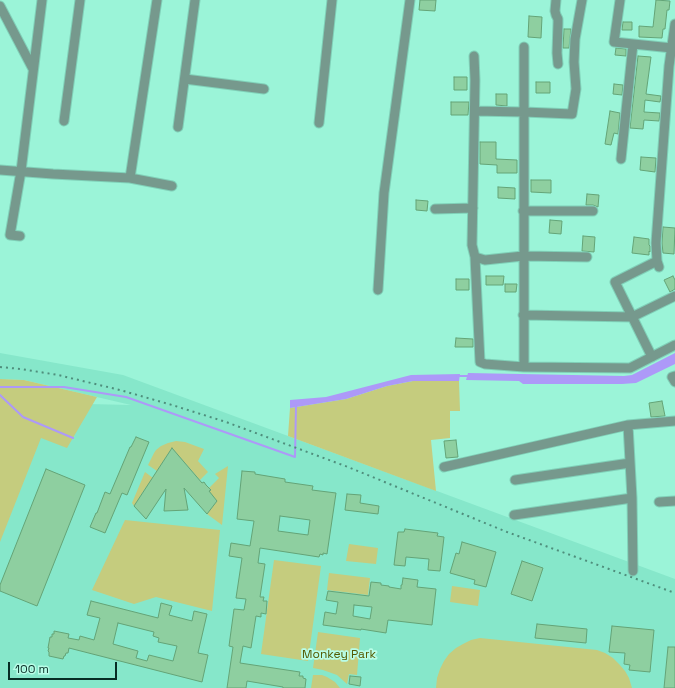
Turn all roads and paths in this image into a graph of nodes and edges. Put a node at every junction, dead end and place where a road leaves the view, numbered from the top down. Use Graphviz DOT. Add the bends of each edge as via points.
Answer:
graph roads {
  1 [pos="42,0"];
  2 [pos="80,0"];
  3 [pos="157,0"];
  4 [pos="195,0"];
  5 [pos="332,0"];
  6 [pos="410,0"];
  7 [pos="556,0"];
  8 [pos="582,0"];
  9 [pos="620,0"];
  10 [pos="0,6"];
  11 [pos="675,24"];
  12 [pos="633,44"];
  13 [pos="524,47"];
  14 [pos="672,48"];
  15 [pos="474,56"];
  16 [pos="558,64"];
  17 [pos="33,69"];
  18 [pos="185,79"];
  19 [pos="264,89"];
  20 [pos="475,111"];
  21 [pos="524,112"];
  22 [pos="64,122"];
  23 [pos="319,123"];
  24 [pos="178,127"];
  25 [pos="621,159"];
  26 [pos="0,170"];
  27 [pos="21,171"];
  28 [pos="130,178"];
  29 [pos="172,186"];
  30 [pos="473,208"];
  31 [pos="435,209"];
  32 [pos="523,211"];
  33 [pos="593,211"];
  34 [pos="20,236"];
  35 [pos="523,256"];
  36 [pos="475,257"];
  37 [pos="587,257"];
  38 [pos="378,290"];
  39 [pos="675,296"];
  40 [pos="523,315"];
  41 [pos="632,317"];
  42 [pos="675,345"];
  43 [pos="652,357"];
  44 [pos="524,367"];
  45 [pos="675,376"];
  46 [pos="675,382"];
  47 [pos="675,421"];
  48 [pos="628,425"];
  49 [pos="630,463"];
  50 [pos="444,468"];
  51 [pos="515,480"];
  52 [pos="632,498"];
  53 [pos="675,501"];
  54 [pos="659,502"];
  55 [pos="514,515"];
  56 [pos="634,571"];
  1 -- 17 [label="street"];
  2 -- 22 [label="street"];
  3 -- 28 [label="street"];
  4 -- 18 [label="street"];
  5 -- 23 [label="street"];
  6 -- 38 [label="street" via="384,193"];
  7 -- 16 [label="street"];
  8 -- 21 [label="street" via="575,39 576,89 572,114"];
  9 -- 12 [label="street" via="614,42"];
  10 -- 17 [label="street"];
  11 -- 14 [label="street"];
  12 -- 14 [label="street"];
  12 -- 25 [label="street"];
  13 -- 21 [label="street"];
  14 -- 41 [label="street" via="656,243 658,264 615,282"];
  15 -- 20 [label="street"];
  17 -- 27 [label="street"];
  18 -- 19 [label="street"];
  18 -- 24 [label="street"];
  20 -- 21 [label="street"];
  20 -- 30 [label="street"];
  21 -- 32 [label="street"];
  26 -- 27 [label="street"];
  27 -- 28 [label="street"];
  27 -- 34 [label="street" via="10,235"];
  28 -- 29 [label="street"];
  30 -- 31 [label="street"];
  30 -- 36 [label="street" via="472,245"];
  32 -- 33 [label="street"];
  32 -- 35 [label="street"];
  35 -- 36 [label="street" via="485,260"];
  35 -- 37 [label="street"];
  35 -- 40 [label="street"];
  36 -- 44 [label="street" via="480,362"];
  39 -- 41 [label="street"];
  40 -- 41 [label="street"];
  40 -- 44 [label="street"];
  41 -- 43 [label="street"];
  42 -- 43 [label="street"];
  43 -- 44 [label="street" via="630,368"];
  45 -- 46 [label="street" via="672,377"];
  47 -- 48 [label="street"];
  48 -- 49 [label="street"];
  48 -- 50 [label="street"];
  49 -- 51 [label="street"];
  49 -- 52 [label="street"];
  52 -- 55 [label="street"];
  52 -- 56 [label="street"];
  53 -- 54 [label="street"];
}
